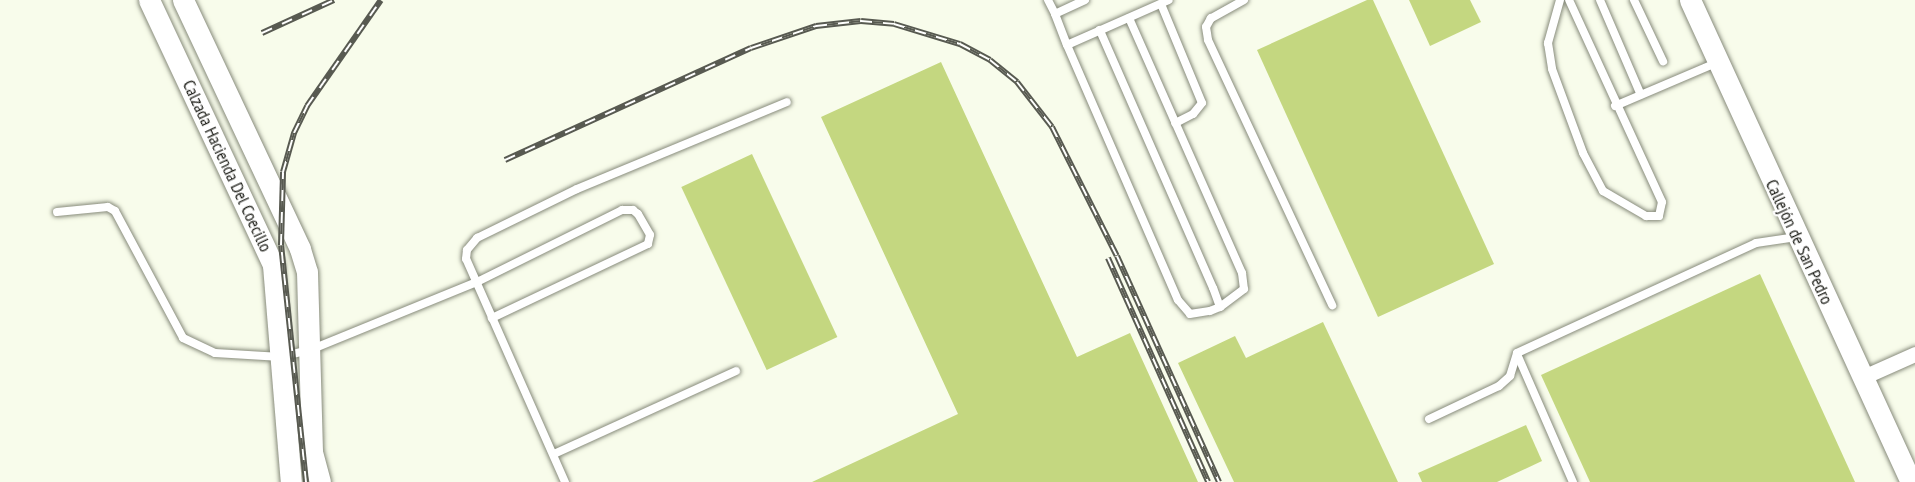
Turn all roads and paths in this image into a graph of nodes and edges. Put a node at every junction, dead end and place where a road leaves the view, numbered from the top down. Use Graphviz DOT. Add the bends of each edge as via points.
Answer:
graph roads {
  1 [pos="149,0"];
  2 [pos="183,0"];
  3 [pos="1048,0"];
  4 [pos="1085,0"];
  5 [pos="1169,0"];
  6 [pos="1244,0"];
  7 [pos="1560,0"];
  8 [pos="1569,0"];
  9 [pos="1600,0"];
  10 [pos="1634,0"];
  11 [pos="1690,0"];
  12 [pos="1161,4"];
  13 [pos="1055,14"];
  14 [pos="1129,18"];
  15 [pos="1100,30"];
  16 [pos="1067,45"];
  17 [pos="1663,62"];
  18 [pos="1718,63"];
  19 [pos="1641,95"];
  20 [pos="787,102"];
  21 [pos="1616,106"];
  22 [pos="1175,123"];
  23 [pos="57,212"];
  24 [pos="1797,237"];
  25 [pos="477,282"];
  26 [pos="1332,304"];
  27 [pos="1220,307"];
  28 [pos="492,318"];
  29 [pos="310,350"];
  30 [pos="1517,353"];
  31 [pos="1915,354"];
  32 [pos="281,357"];
  33 [pos="736,371"];
  34 [pos="1862,378"];
  35 [pos="1429,419"];
  36 [pos="554,454"];
  37 [pos="291,482"];
  38 [pos="320,482"];
  39 [pos="565,482"];
  40 [pos="1573,482"];
  41 [pos="1911,482"];
  1 -- 32 [label="main road, Calzada Hacienda Del Coecillo" via="268,248 277,291"];
  2 -- 29 [label="main road, Calzada Hacienda Del Coecillo" via="300,249 307,272"];
  3 -- 13 [label="lane"];
  4 -- 13 [label="lane"];
  5 -- 12 [label="lane"];
  6 -- 26 [label="lane" via="1211,18 1206,27 1208,40"];
  7 -- 21 [label="lane" via="1548,43 1552,69 1583,153 1603,191 1646,216 1659,216 1662,202"];
  8 -- 21 [label="lane"];
  9 -- 19 [label="lane"];
  10 -- 17 [label="lane"];
  11 -- 18 [label="main road, Callejón de San Pedro"];
  12 -- 14 [label="lane"];
  12 -- 22 [label="lane" via="1202,103 1193,114"];
  13 -- 16 [label="lane"];
  14 -- 15 [label="lane"];
  14 -- 22 [label="lane"];
  15 -- 16 [label="lane"];
  15 -- 27 [label="lane"];
  16 -- 27 [label="lane" via="1178,300 1186,311 1196,315"];
  18 -- 19 [label="lane"];
  18 -- 24 [label="main road, Callejón de San Pedro"];
  19 -- 21 [label="lane"];
  20 -- 25 [label="lane" via="676,151 633,164 477,238 467,250 466,259"];
  22 -- 27 [label="lane" via="1244,278 1240,295"];
  23 -- 32 [label="lane" via="108,207 115,211 183,338 215,353"];
  24 -- 30 [label="lane" via="1756,243"];
  24 -- 34 [label="main road, Callejón de San Pedro"];
  25 -- 28 [label="lane"];
  25 -- 28 [label="lane" via="622,210 633,210 648,230 650,240 644,247"];
  25 -- 29 [label="lane"];
  28 -- 36 [label="lane"];
  29 -- 32 [label="lane"];
  29 -- 38 [label="main road, Calzada Hacienda Del Coecillo" via="312,452"];
  30 -- 35 [label="lane" via="1510,376 1499,386"];
  30 -- 40 [label="lane"];
  31 -- 34 [label="street"];
  32 -- 37 [label="main road, Calzada Hacienda Del Coecillo"];
  33 -- 36 [label="lane"];
  34 -- 41 [label="main road, Callejón de San Pedro"];
  36 -- 39 [label="lane"];
}
